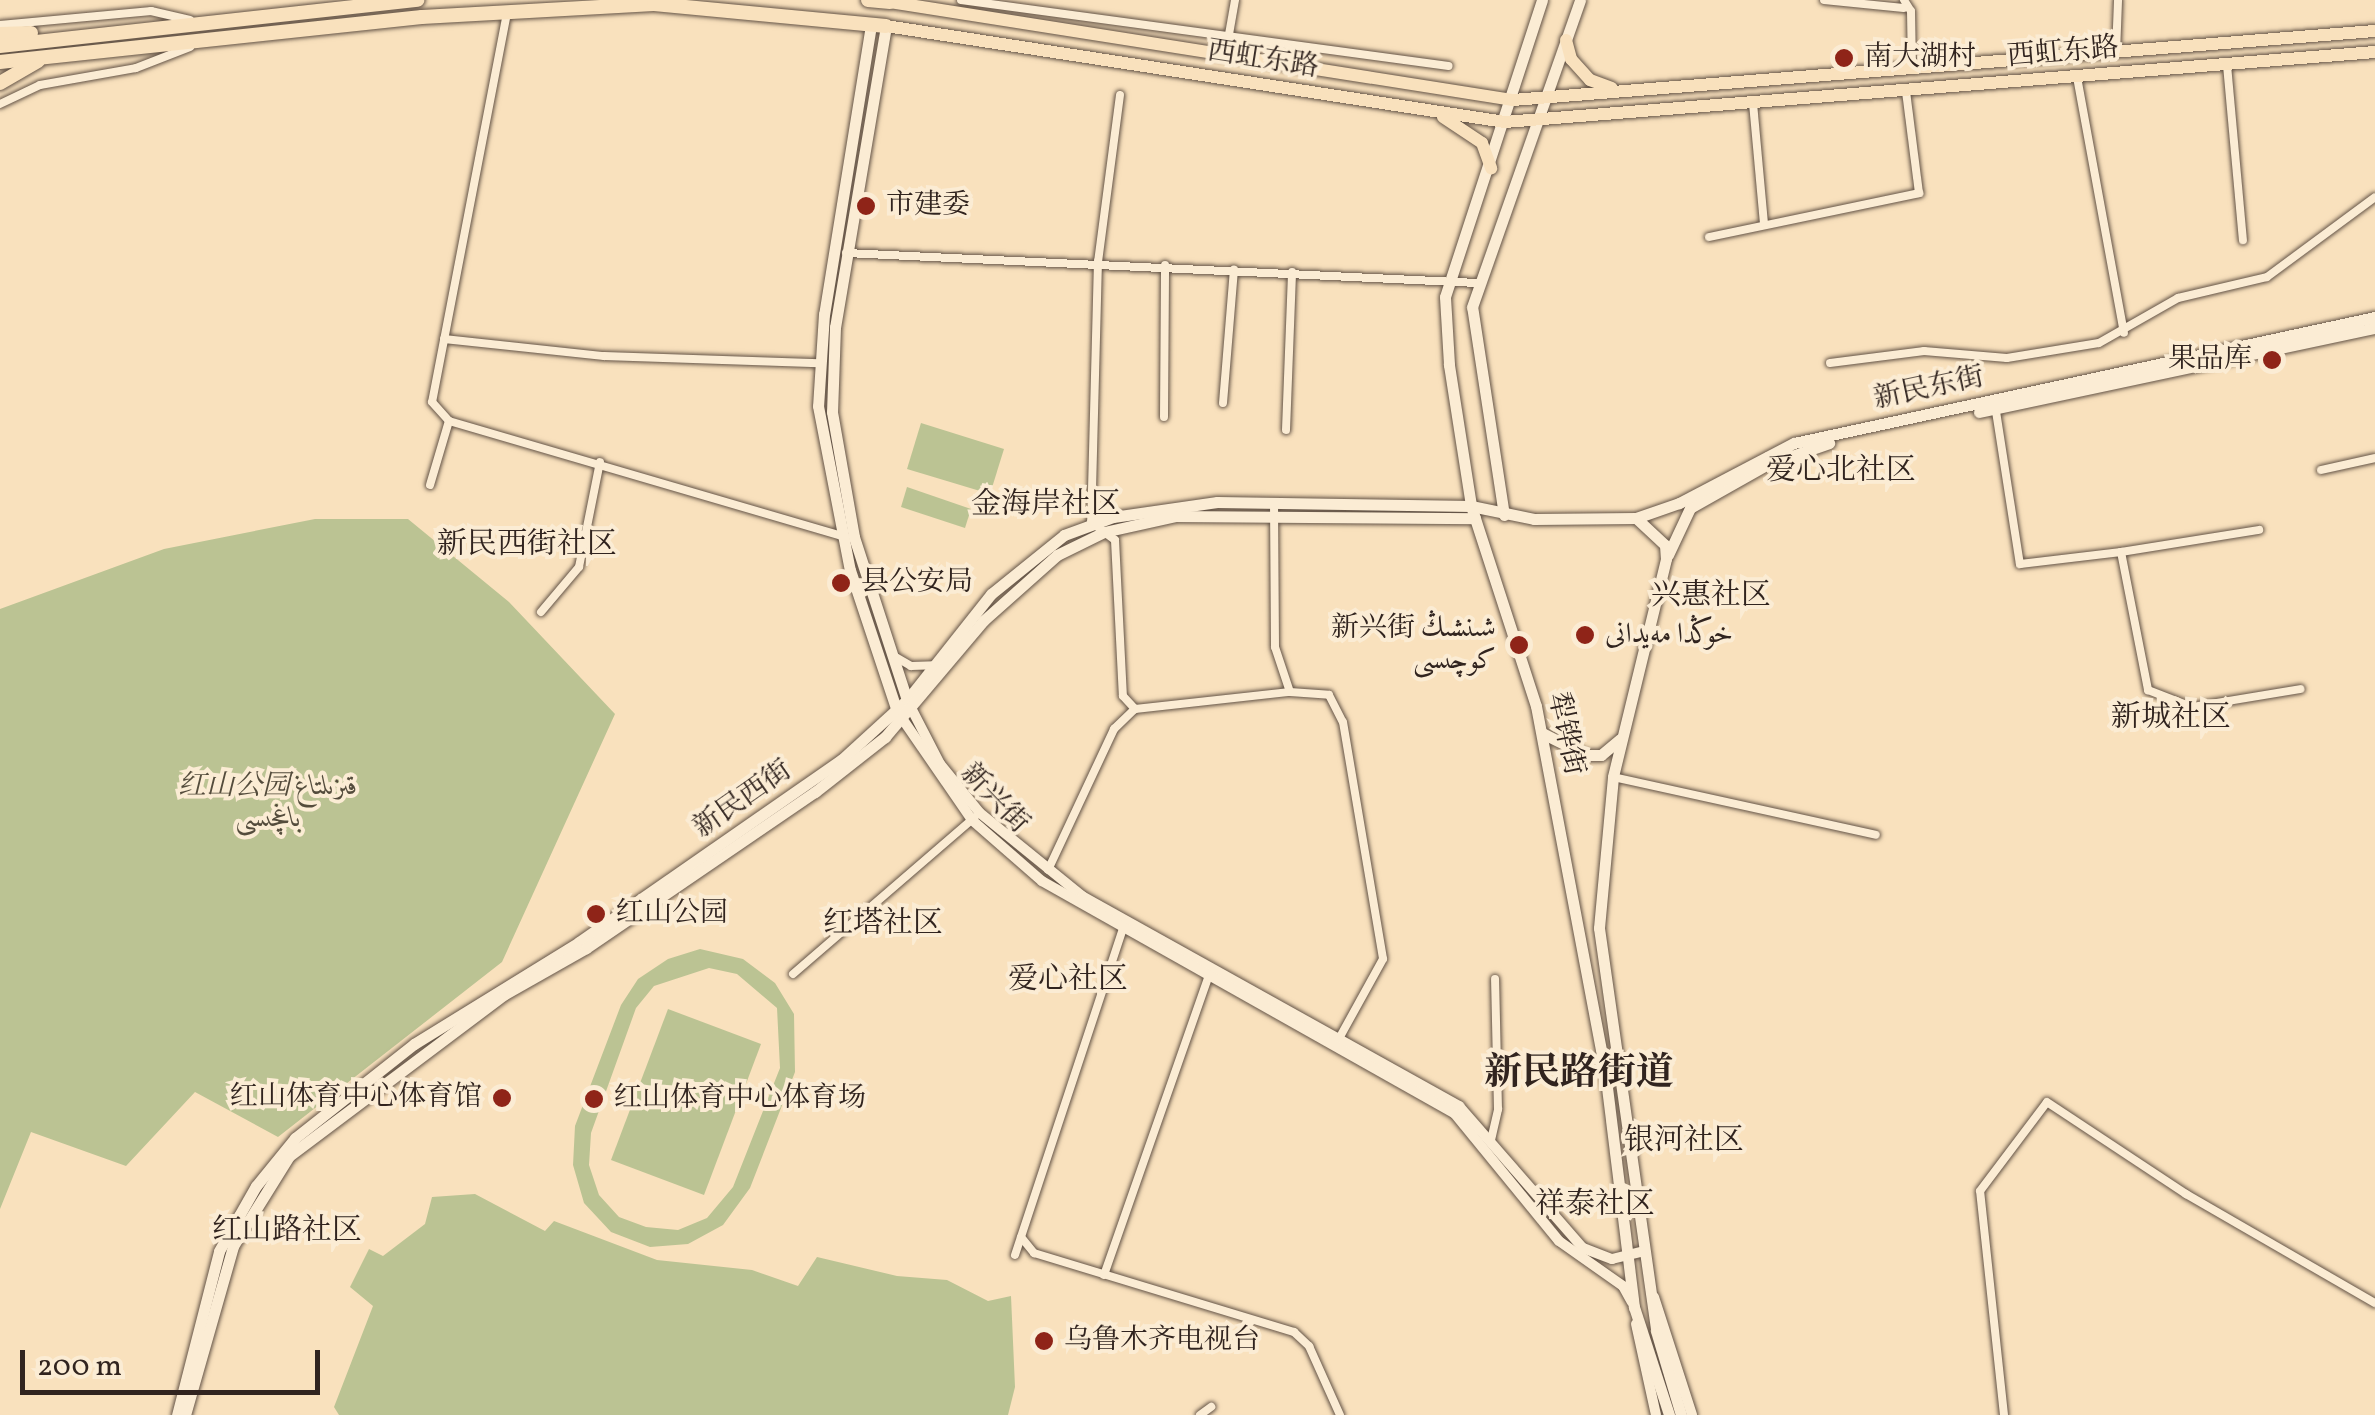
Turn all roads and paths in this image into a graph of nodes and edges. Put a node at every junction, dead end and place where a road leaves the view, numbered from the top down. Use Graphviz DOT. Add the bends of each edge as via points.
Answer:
graph roads {
  1 [pos="416,0"];
  2 [pos="868,0"];
  3 [pos="960,0"];
  4 [pos="1235,0"];
  5 [pos="1542,0"];
  6 [pos="1580,0"];
  7 [pos="1824,0"];
  8 [pos="2118,0"];
  9 [pos="891,1"];
  10 [pos="1904,4"];
  11 [pos="508,12"];
  12 [pos="195,21"];
  13 [pos="0,24"];
  14 [pos="878,26"];
  15 [pos="2375,31"];
  16 [pos="76,32"];
  17 [pos="0,34"];
  18 [pos="209,38"];
  19 [pos="1566,40"];
  20 [pos="1228,41"];
  21 [pos="0,46"];
  22 [pos="2375,52"];
  23 [pos="2116,53"];
  24 [pos="53,54"];
  25 [pos="1225,57"];
  26 [pos="0,62"];
  27 [pos="2227,65"];
  28 [pos="1449,66"];
  29 [pos="1912,70"];
  30 [pos="2077,77"];
  31 [pos="0,83"];
  32 [pos="1619,91"];
  33 [pos="1906,92"];
  34 [pos="1120,95"];
  35 [pos="1546,98"];
  36 [pos="1513,100"];
  37 [pos="1753,103"];
  38 [pos="0,104"];
  39 [pos="1432,111"];
  40 [pos="1505,122"];
  41 [pos="1536,122"];
  42 [pos="1491,168"];
  43 [pos="2375,197"];
  44 [pos="1764,225"];
  45 [pos="1709,237"];
  46 [pos="2243,240"];
  47 [pos="846,253"];
  48 [pos="1098,262"];
  49 [pos="1165,265"];
  50 [pos="1234,269"];
  51 [pos="1292,272"];
  52 [pos="1450,281"];
  53 [pos="1478,283"];
  54 [pos="2375,318"];
  55 [pos="2375,328"];
  56 [pos="2124,333"];
  57 [pos="444,339"];
  58 [pos="819,363"];
  59 [pos="1830,363"];
  60 [pos="1223,404"];
  61 [pos="1995,405"];
  62 [pos="1164,418"];
  63 [pos="449,421"];
  64 [pos="1286,430"];
  65 [pos="2375,458"];
  66 [pos="600,462"];
  67 [pos="2322,470"];
  68 [pos="430,485"];
  69 [pos="1274,508"];
  70 [pos="1473,512"];
  71 [pos="1504,515"];
  72 [pos="1636,518"];
  73 [pos="1091,522"];
  74 [pos="2259,530"];
  75 [pos="1104,532"];
  76 [pos="842,536"];
  77 [pos="2121,552"];
  78 [pos="1666,559"];
  79 [pos="541,612"];
  80 [pos="889,653"];
  81 [pos="934,665"];
  82 [pos="2301,689"];
  83 [pos="1290,692"];
  84 [pos="910,705"];
  85 [pos="1135,709"];
  86 [pos="900,715"];
  87 [pos="1542,733"];
  88 [pos="1623,736"];
  89 [pos="1613,777"];
  90 [pos="976,816"];
  91 [pos="1876,835"];
  92 [pos="1048,870"];
  93 [pos="1124,925"];
  94 [pos="1210,971"];
  95 [pos="793,974"];
  96 [pos="1495,980"];
  97 [pos="1340,1037"];
  98 [pos="1491,1140"];
  99 [pos="1021,1236"];
  100 [pos="1646,1251"];
  101 [pos="1626,1254"];
  102 [pos="1015,1255"];
  103 [pos="1104,1275"];
  104 [pos="1650,1288"];
  105 [pos="2375,1303"];
  106 [pos="1634,1307"];
  107 [pos="1650,1332"];
  108 [pos="1211,1408"];
  109 [pos="177,1415"];
  110 [pos="185,1415"];
  111 [pos="1200,1415"];
  112 [pos="1340,1415"];
  113 [pos="1656,1415"];
  114 [pos="1669,1415"];
  115 [pos="1681,1415"];
  116 [pos="1692,1415"];
  117 [pos="2004,1415"];
  1 -- 12 [label="highway"];
  2 -- 9 [label="highway, 西虹东路"];
  3 -- 20 [label="street"];
  4 -- 20 [label="street"];
  5 -- 36 [label="main road, 犁铧街"];
  6 -- 19 [label="main road"];
  7 -- 10 [label="street"];
  8 -- 23 [label="street"];
  9 -- 14 [label="street"];
  9 -- 25 [label="main road, 西虹东路"];
  10 -- 29 [label="street" via="1911,12"];
  11 -- 14 [label="highway, 西虹东路" via="654,4"];
  11 -- 18 [label="highway, 西虹东路"];
  11 -- 57 [label="street"];
  12 -- 13 [label="street" via="150,11"];
  12 -- 16 [label="highway"];
  14 -- 39 [label="main road, 西虹东路"];
  14 -- 47 [label="main road, 新兴街"];
  14 -- 58 [label="main road, 新兴街"];
  15 -- 23 [label="main road, 西虹东路"];
  16 -- 17 [label="highway"];
  16 -- 21 [label="highway"];
  18 -- 24 [label="highway, 西虹东路"];
  18 -- 38 [label="street" via="136,68 40,85"];
  19 -- 32 [label="main road" via="1571,59 1590,80"];
  19 -- 35 [label="main road"];
  20 -- 25 [label="street"];
  20 -- 28 [label="street"];
  22 -- 27 [label="main road, 西虹东路"];
  23 -- 29 [label="main road, 西虹东路"];
  24 -- 26 [label="highway, 西虹东路"];
  24 -- 31 [label="highway"];
  25 -- 36 [label="main road, 西虹东路"];
  27 -- 30 [label="main road, 西虹东路"];
  27 -- 46 [label="street"];
  29 -- 32 [label="main road, 西虹东路"];
  30 -- 33 [label="main road, 西虹东路"];
  30 -- 56 [label="street"];
  32 -- 35 [label="main road, 西虹东路"];
  33 -- 37 [label="main road, 西虹东路"];
  33 -- 44 [label="street" via="1919,193"];
  34 -- 48 [label="street"];
  35 -- 36 [label="main road, 西虹东路"];
  35 -- 41 [label="main road"];
  36 -- 40 [label="main road, 犁铧街"];
  37 -- 41 [label="main road, 西虹东路"];
  37 -- 44 [label="street"];
  39 -- 40 [label="main road, 西虹东路"];
  39 -- 42 [label="main road" via="1482,142"];
  40 -- 41 [label="main road, 西虹东路"];
  40 -- 42 [label="main road, 犁铧街"];
  41 -- 53 [label="main road"];
  42 -- 52 [label="main road, 犁铧街"];
  43 -- 56 [label="street" via="2268,276 2178,298"];
  44 -- 45 [label="street"];
  47 -- 48 [label="street"];
  47 -- 80 [label="main road, 新兴街" via="831,364 832,412 854,538"];
  48 -- 49 [label="street"];
  48 -- 73 [label="street"];
  49 -- 50 [label="street"];
  49 -- 62 [label="street"];
  50 -- 51 [label="street"];
  50 -- 60 [label="street"];
  51 -- 52 [label="street"];
  51 -- 64 [label="street"];
  52 -- 53 [label="street"];
  52 -- 70 [label="main road, 犁铧街" via="1449,366"];
  53 -- 71 [label="main road" via="1473,328"];
  54 -- 61 [label="main road, 新民东街"];
  55 -- 61 [label="main road, 新民东街"];
  56 -- 59 [label="street" via="2007,358 1924,351"];
  57 -- 58 [label="street" via="604,356"];
  57 -- 63 [label="street" via="432,402"];
  58 -- 76 [label="main road, 新兴街" via="818,406"];
  61 -- 72 [label="main road, 新民东街" via="1794,443 1680,503"];
  61 -- 77 [label="street" via="2020,564"];
  61 -- 78 [label="main road, 新民东街" via="1826,443 1766,465 1690,508"];
  63 -- 66 [label="street"];
  63 -- 68 [label="street"];
  65 -- 67 [label="street"];
  66 -- 76 [label="street"];
  66 -- 79 [label="street" via="579,567"];
  69 -- 70 [label="main road, 新民西街"];
  69 -- 73 [label="main road, 新民西街" via="1170,506"];
  69 -- 75 [label="main road, 新民西街" via="1176,516"];
  69 -- 83 [label="street" via="1275,647"];
  70 -- 71 [label="main road, 新民西街"];
  70 -- 87 [label="main road, 犁铧街"];
  71 -- 72 [label="main road, 新民东街"];
  72 -- 78 [label="main road" via="1665,545"];
  73 -- 75 [label="street"];
  73 -- 81 [label="main road, 新民西街" via="1027,561 973,612"];
  74 -- 77 [label="street"];
  75 -- 84 [label="main road, 新民西街" via="1057,554 1003,600"];
  75 -- 85 [label="street" via="1115,540 1123,696"];
  76 -- 86 [label="main road, 新兴街"];
  77 -- 82 [label="street" via="2148,690 2192,707"];
  78 -- 88 [label="main road, 犁铧街"];
  80 -- 81 [label="street" via="910,666"];
  80 -- 84 [label="main road, 新兴街"];
  81 -- 84 [label="main road, 新民西街"];
  83 -- 85 [label="street"];
  83 -- 97 [label="street" via="1329,695 1343,722 1383,959"];
  84 -- 86 [label="main road, 新民西街"];
  84 -- 90 [label="street, 新兴街"];
  85 -- 92 [label="street" via="1114,729"];
  86 -- 90 [label="street, 新兴街"];
  86 -- 109 [label="main road, 新民西街" via="778,808 414,1044 295,1138 256,1186 219,1252"];
  86 -- 110 [label="main road, 新民西街" via="816,792 586,948 490,1004 289,1156 232,1246"];
  87 -- 88 [label="main road" via="1586,755 1602,755"];
  87 -- 101 [label="main road, 犁铧街" via="1605,1071"];
  88 -- 89 [label="main road, 犁铧街"];
  89 -- 91 [label="street"];
  89 -- 100 [label="main road, 犁铧街" via="1600,928"];
  90 -- 92 [label="street, 新兴街"];
  90 -- 93 [label="street, 新兴街" via="1042,881"];
  90 -- 95 [label="street"];
  92 -- 93 [label="street, 新兴街"];
  93 -- 94 [label="street, 新兴街"];
  93 -- 99 [label="street"];
  94 -- 97 [label="street, 新兴街"];
  94 -- 103 [label="street"];
  94 -- 106 [label="street, 新兴街" via="1454,1114 1559,1240 1623,1286"];
  96 -- 98 [label="street" via="1498,1109"];
  97 -- 98 [label="street, 新兴街" via="1459,1106"];
  98 -- 101 [label="street, 新兴街" via="1582,1248 1598,1258"];
  99 -- 102 [label="street"];
  99 -- 103 [label="street" via="1034,1253"];
  100 -- 101 [label="street, 新兴街"];
  100 -- 104 [label="main road, 犁铧街"];
  101 -- 106 [label="main road, 犁铧街"];
  103 -- 112 [label="street" via="1122,1275 1294,1332 1309,1346"];
  104 -- 107 [label="main road, 犁铧街"];
  104 -- 116 [label="street"];
  105 -- 117 [label="street" via="2186,1194 2047,1102 1980,1191"];
  106 -- 107 [label="main road, 犁铧街"];
  106 -- 113 [label="street" via="1640,1362"];
  107 -- 114 [label="main road"];
  107 -- 115 [label="main road"];
  108 -- 111 [label="street"];
}
